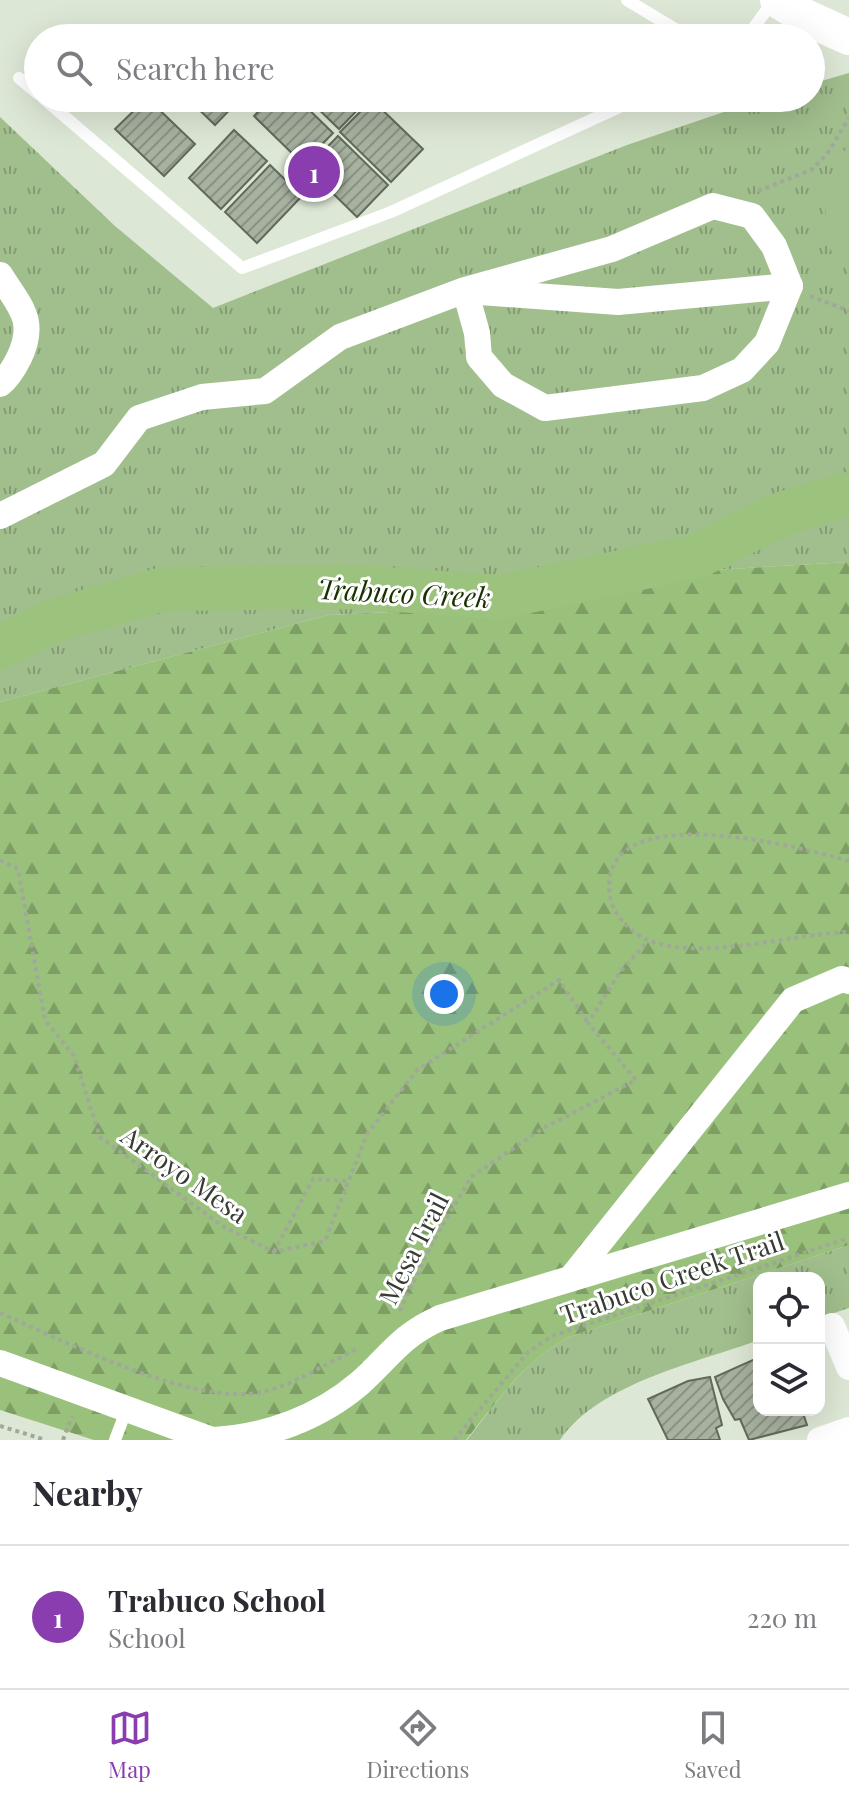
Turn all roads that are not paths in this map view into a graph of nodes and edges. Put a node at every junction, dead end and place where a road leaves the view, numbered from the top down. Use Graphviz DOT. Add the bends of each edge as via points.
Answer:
graph roads {
  1 [pos="627,0"];
  2 [pos="776,0"];
  3 [pos="667,24"];
  4 [pos="757,24"];
  5 [pos="820,24"];
  6 [pos="825,26"];
  7 [pos="849,37"];
  8 [pos="19,78"];
  9 [pos="24,82"];
  10 [pos="59,112"];
  11 [pos="609,112"];
  12 [pos="0,275"];
  13 [pos="790,286"];
  14 [pos="465,290"];
  15 [pos="0,384"];
  16 [pos="0,516"];
  17 [pos="849,981"];
  18 [pos="849,1195"];
  19 [pos="572,1277"];
  20 [pos="832,1326"];
  21 [pos="0,1363"];
  22 [pos="849,1367"];
  23 [pos="126,1411"];
  24 [pos="849,1430"];
  25 [pos="115,1440"];
  26 [pos="213,1440"];
  27 [pos="820,1440"];
  1 -- 3 [label="lane"];
  2 -- 4 [label="lane"];
  2 -- 5 [label="main road"];
  6 -- 7 [label="main road"];
  8 -- 9 [label="lane"];
  10 -- 11 [label="lane" via="242,268 391,212"];
  12 -- 15 [label="street" via="27,318 28,338"];
  13 -- 14 [label="street" via="618,302"];
  13 -- 14 [label="street" via="774,246 752,216 713,206 612,249"];
  13 -- 14 [label="street" via="767,343 742,370 703,388 545,408 503,385 479,357"];
  14 -- 16 [label="street" via="340,337 265,391 202,397 139,418 104,464"];
  17 -- 19 [label="street" via="842,979 793,1000"];
  18 -- 19 [label="street"];
  19 -- 26 [label="street" via="411,1331 361,1382 318,1412 248,1438"];
  20 -- 22 [label="street"];
  21 -- 23 [label="street"];
  23 -- 25 [label="lane"];
  23 -- 26 [label="street"];
  24 -- 27 [label="street"];
}
